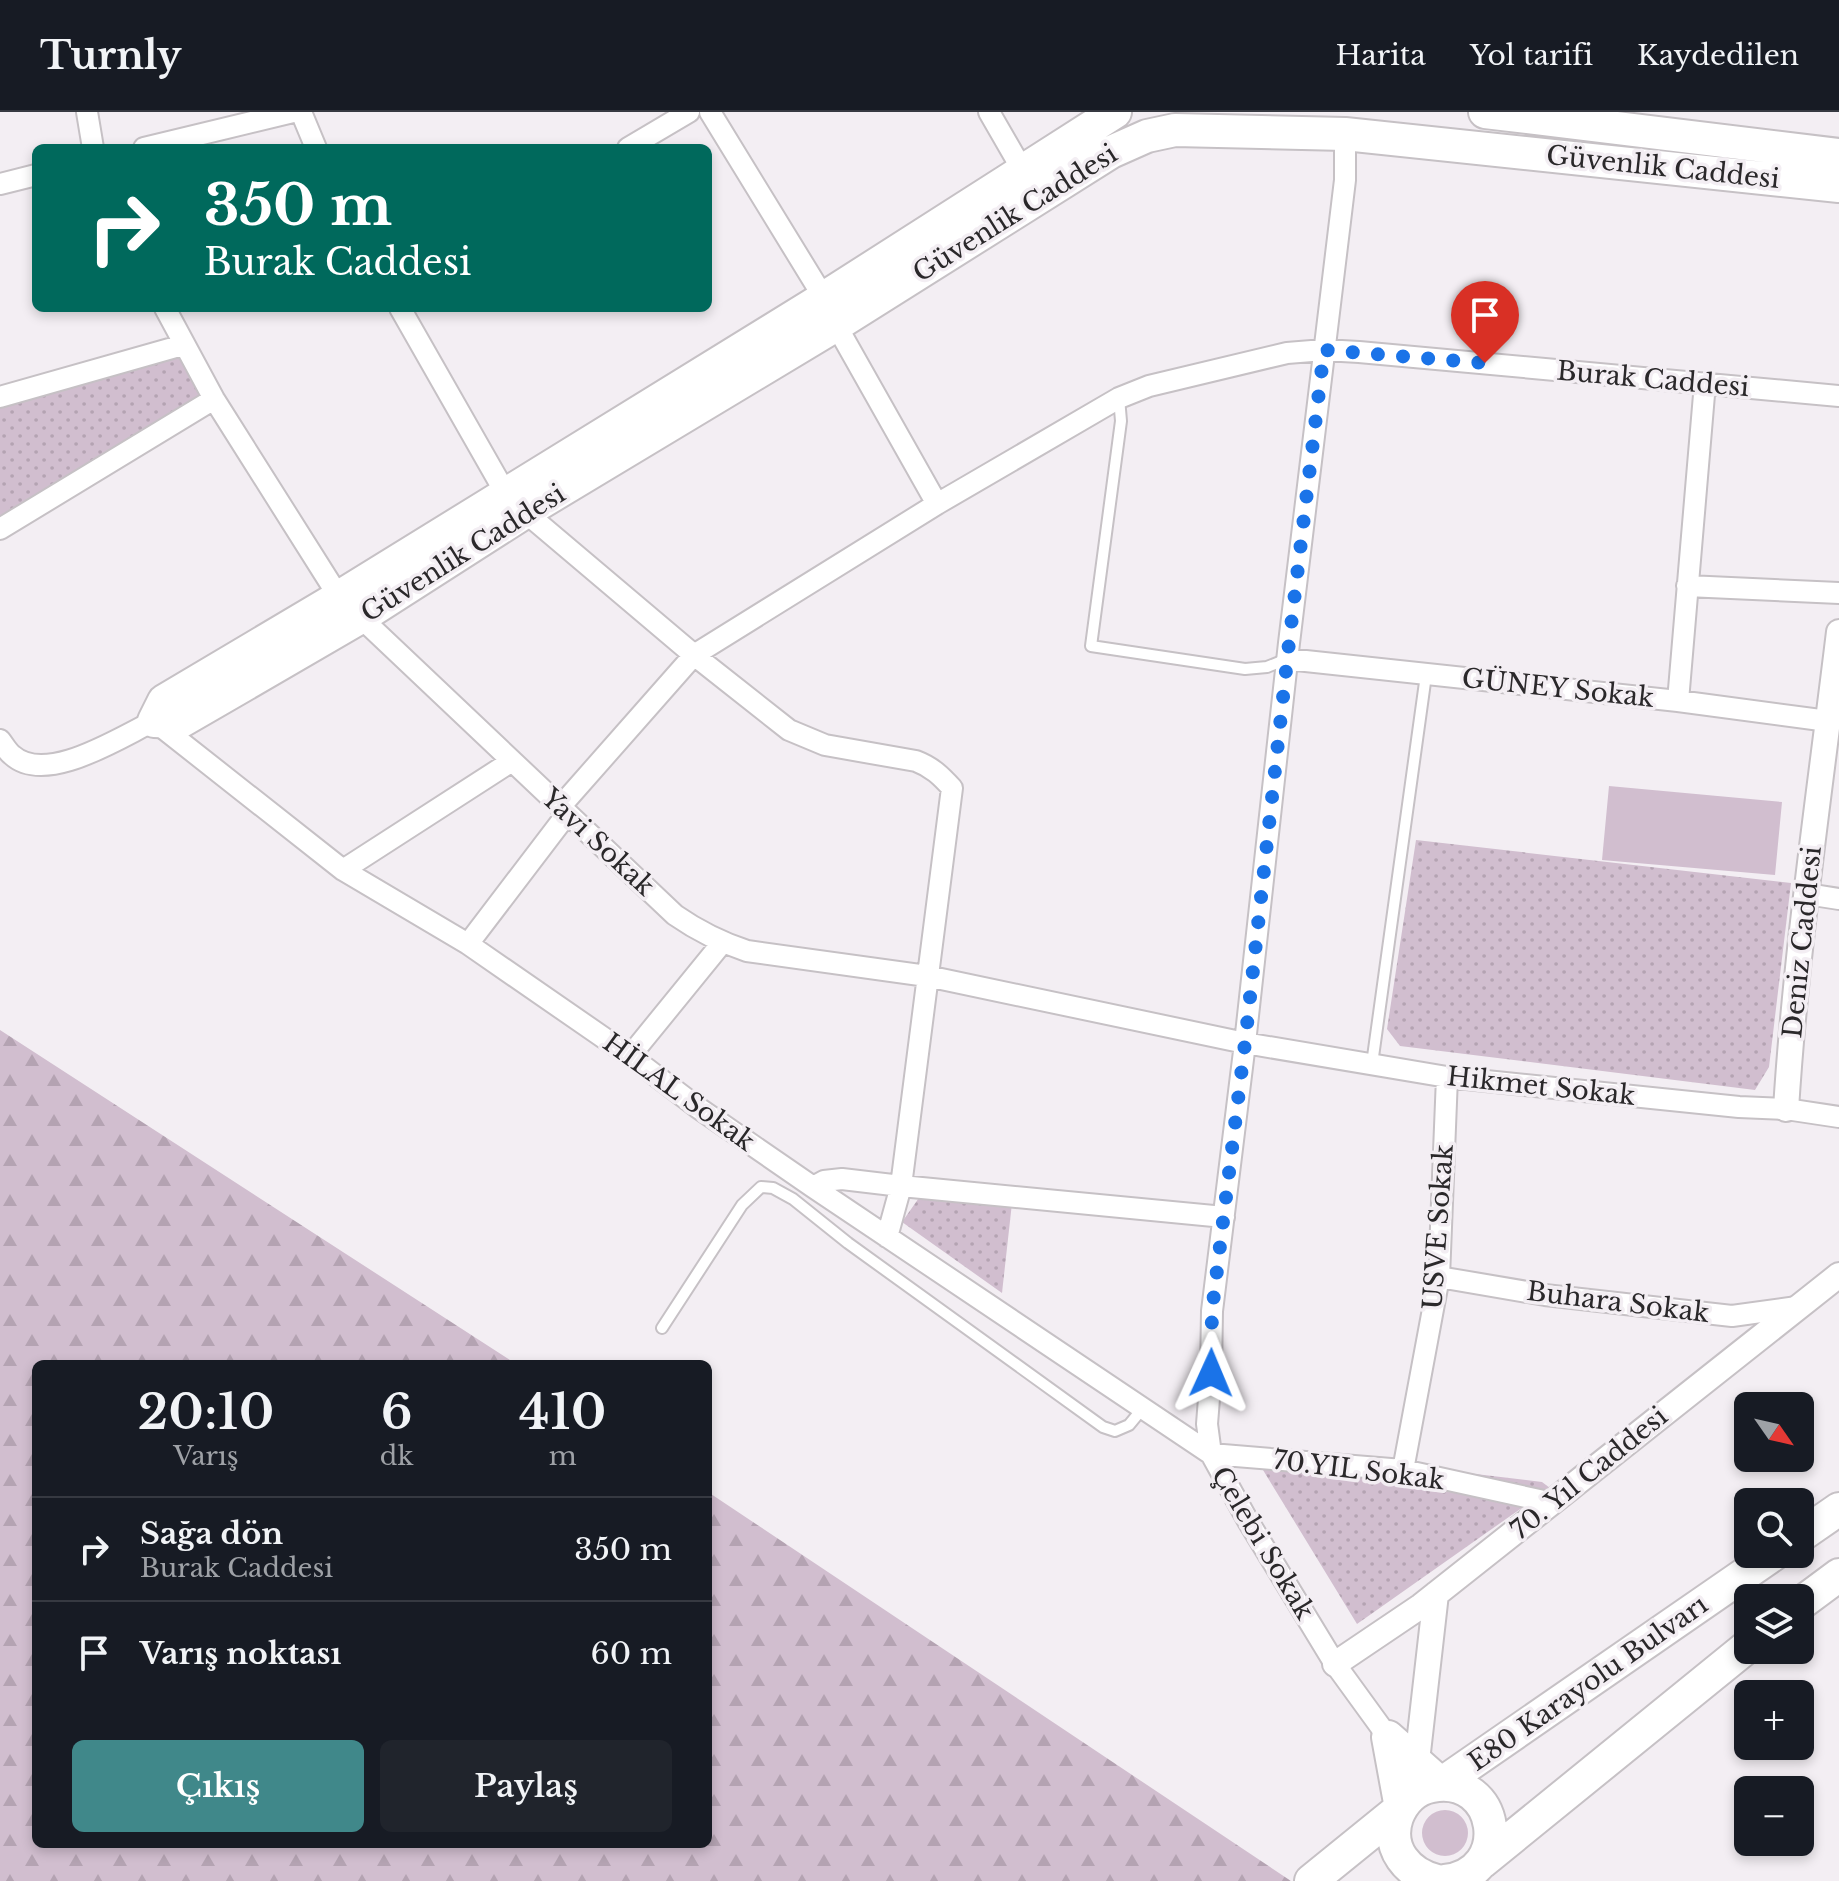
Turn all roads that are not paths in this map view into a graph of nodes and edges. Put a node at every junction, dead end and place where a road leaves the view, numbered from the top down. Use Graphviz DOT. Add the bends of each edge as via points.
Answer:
graph roads {
  1 [pos="87,112"];
  2 [pos="293,112"];
  3 [pos="301,112"];
  4 [pos="689,112"];
  5 [pos="710,112"];
  6 [pos="989,112"];
  7 [pos="1115,112"];
  8 [pos="1485,112"];
  9 [pos="1159,122"];
  10 [pos="1348,123"];
  11 [pos="92,144"];
  12 [pos="161,144"];
  13 [pos="314,144"];
  14 [pos="635,144"];
  15 [pos="1839,155"];
  16 [pos="1023,171"];
  17 [pos="32,176"];
  18 [pos="0,184"];
  19 [pos="1839,186"];
  20 [pos="830,311"];
  21 [pos="167,312"];
  22 [pos="402,312"];
  23 [pos="183,345"];
  24 [pos="1324,350"];
  25 [pos="1705,383"];
  26 [pos="1839,396"];
  27 [pos="0,397"];
  28 [pos="1119,398"];
  29 [pos="214,399"];
  30 [pos="516,503"];
  31 [pos="937,504"];
  32 [pos="0,529"];
  33 [pos="1687,586"];
  34 [pos="1839,593"];
  35 [pos="350,607"];
  36 [pos="1839,632"];
  37 [pos="694,655"];
  38 [pos="1287,659"];
  39 [pos="1426,675"];
  40 [pos="1678,701"];
  41 [pos="154,721"];
  42 [pos="1828,721"];
  43 [pos="0,740"];
  44 [pos="512,761"];
  45 [pos="564,810"];
  46 [pos="343,870"];
  47 [pos="1807,894"];
  48 [pos="1839,899"];
  49 [pos="722,943"];
  50 [pos="468,944"];
  51 [pos="927,976"];
  52 [pos="1245,1043"];
  53 [pos="630,1056"];
  54 [pos="1372,1064"];
  55 [pos="1447,1077"];
  56 [pos="1786,1109"];
  57 [pos="1839,1117"];
  58 [pos="901,1186"];
  59 [pos="813,1187"];
  60 [pos="1224,1217"];
  61 [pos="887,1237"];
  62 [pos="1839,1275"];
  63 [pos="1439,1277"];
  64 [pos="1797,1307"];
  65 [pos="662,1328"];
  66 [pos="1143,1408"];
  67 [pos="1211,1454"];
  68 [pos="1403,1470"];
  69 [pos="1553,1503"];
  70 [pos="1839,1509"];
  71 [pos="1814,1526"];
  72 [pos="1754,1568"];
  73 [pos="1839,1575"];
  74 [pos="1436,1594"];
  75 [pos="1814,1594"];
  76 [pos="1734,1657"];
  77 [pos="1335,1664"];
  78 [pos="1388,1737"];
  79 [pos="1417,1761"];
  80 [pos="1441,1784"];
  81 [pos="1401,1808"];
  82 [pos="1455,1877"];
  83 [pos="1311,1881"];
  1 -- 11 [label="street"];
  2 -- 12 [label="street"];
  3 -- 13 [label="street"];
  4 -- 14 [label="street"];
  5 -- 20 [label="street"];
  6 -- 16 [label="street"];
  7 -- 16 [label="main road, Güvenlik Caddesi"];
  8 -- 15 [label="main road, Güvenlik Caddesi"];
  9 -- 10 [label="main road, Güvenlik Caddesi"];
  9 -- 20 [label="main road, Güvenlik Caddesi"];
  10 -- 19 [label="main road, Güvenlik Caddesi"];
  10 -- 24 [label="street, Çelebi Sokak"];
  16 -- 20 [label="main road, Güvenlik Caddesi"];
  17 -- 18 [label="street"];
  20 -- 30 [label="main road, Güvenlik Caddesi"];
  20 -- 31 [label="street"];
  21 -- 23 [label="street, Yavi Sokak"];
  22 -- 30 [label="street"];
  23 -- 27 [label="street"];
  23 -- 29 [label="street, Yavi Sokak"];
  24 -- 25 [label="street, Burak Caddesi"];
  24 -- 28 [label="street, Burak Caddesi" via="1259,359"];
  24 -- 38 [label="street, Çelebi Sokak"];
  25 -- 26 [label="street, Burak Caddesi"];
  25 -- 33 [label="street"];
  28 -- 31 [label="street, Burak Caddesi"];
  28 -- 38 [label="lane" via="1121,421 1091,646 1245,669"];
  29 -- 32 [label="street"];
  29 -- 35 [label="street, Yavi Sokak"];
  30 -- 35 [label="main road, Güvenlik Caddesi"];
  30 -- 37 [label="street"];
  31 -- 37 [label="street, Burak Caddesi"];
  33 -- 34 [label="street"];
  33 -- 40 [label="street"];
  35 -- 41 [label="main road, Güvenlik Caddesi" via="164,701"];
  35 -- 44 [label="street, Yavi Sokak"];
  36 -- 42 [label="street, Deniz Caddesi"];
  37 -- 45 [label="street, Burak Caddesi"];
  37 -- 51 [label="street" via="789,730 825,745 916,761 952,788"];
  38 -- 39 [label="street, GÜNEY Sokak"];
  38 -- 52 [label="street, Çelebi Sokak"];
  39 -- 40 [label="street, GÜNEY Sokak"];
  39 -- 54 [label="lane"];
  40 -- 42 [label="street, GÜNEY Sokak"];
  41 -- 43 [label="street" via="53,766 22,761"];
  41 -- 46 [label="street, HİLAL Sokak"];
  42 -- 47 [label="street, Deniz Caddesi"];
  44 -- 45 [label="street, Yavi Sokak"];
  44 -- 46 [label="street"];
  45 -- 49 [label="street, Yavi Sokak" via="675,915"];
  45 -- 50 [label="street, Burak Caddesi"];
  46 -- 50 [label="street, HİLAL Sokak"];
  47 -- 48 [label="street"];
  47 -- 56 [label="street, Deniz Caddesi"];
  49 -- 51 [label="street, Yavi Sokak"];
  49 -- 53 [label="street"];
  50 -- 53 [label="street, HİLAL Sokak"];
  51 -- 52 [label="street, Yavi Sokak"];
  51 -- 58 [label="street"];
  52 -- 54 [label="street, Hikmet Sokak"];
  52 -- 60 [label="street, Çelebi Sokak"];
  53 -- 59 [label="street, HİLAL Sokak"];
  54 -- 55 [label="street, Hikmet Sokak"];
  55 -- 56 [label="street, Hikmet Sokak"];
  55 -- 63 [label="street, USVE Sokak"];
  56 -- 57 [label="street, Hikmet Sokak"];
  58 -- 59 [label="street" via="833,1178"];
  58 -- 60 [label="street"];
  58 -- 61 [label="street"];
  59 -- 61 [label="street, HİLAL Sokak"];
  60 -- 67 [label="street, Çelebi Sokak" via="1212,1311 1207,1424"];
  61 -- 66 [label="street, HİLAL Sokak"];
  62 -- 64 [label="street, 70. Yıl Caddesi"];
  63 -- 64 [label="street, Buhara Sokak" via="1732,1316"];
  63 -- 68 [label="street, USVE Sokak"];
  64 -- 69 [label="street, 70. Yıl Caddesi"];
  65 -- 66 [label="lane" via="742,1205 761,1187 773,1188 1103,1427 1115,1431 1129,1425"];
  66 -- 67 [label="street, HİLAL Sokak"];
  67 -- 68 [label="street, 70.YIL Sokak"];
  67 -- 77 [label="street, Çelebi Sokak"];
  68 -- 69 [label="street, 70.YIL Sokak"];
  69 -- 74 [label="street, 70. Yıl Caddesi"];
  70 -- 71 [label="main road"];
  72 -- 80 [label="main road, E80 Karayolu Bulvarı"];
  73 -- 75 [label="main road"];
  74 -- 77 [label="street, 70. Yıl Caddesi"];
  74 -- 79 [label="street"];
  76 -- 82 [label="main road"];
  77 -- 78 [label="street, Çelebi Sokak"];
  78 -- 79 [label="main road"];
  78 -- 81 [label="main road"];
  79 -- 80 [label="main road"];
  80 -- 81 [label="main road" via="1412,1795"];
  80 -- 82 [label="main road" via="1471,1793 1489,1817 1489,1848"];
  81 -- 82 [label="main road" via="1394,1840 1410,1869 1424,1878"];
  81 -- 83 [label="main road"];
}
